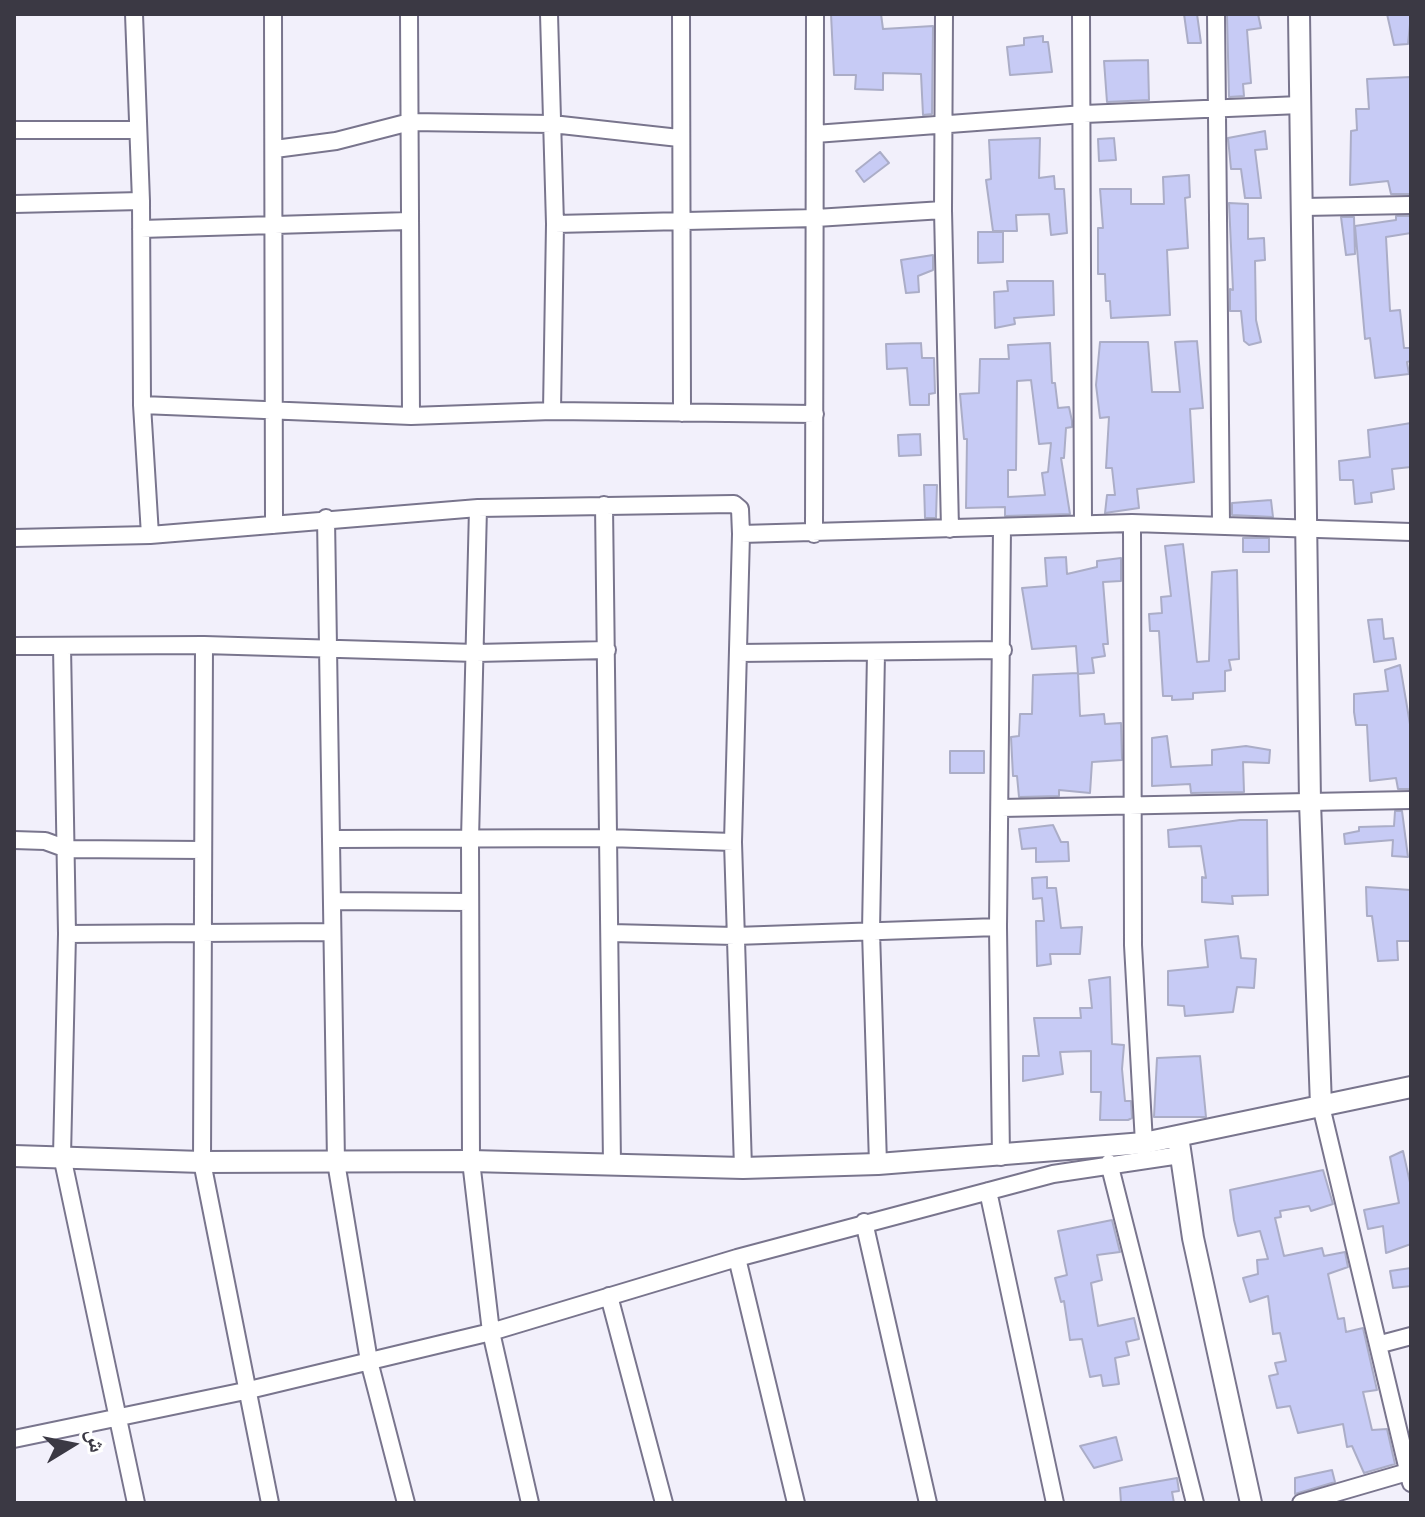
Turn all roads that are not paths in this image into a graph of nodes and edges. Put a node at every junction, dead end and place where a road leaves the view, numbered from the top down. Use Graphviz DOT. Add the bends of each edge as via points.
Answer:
graph roads {
  1 [pos="134,14"];
  2 [pos="273,14"];
  3 [pos="409,14"];
  4 [pos="549,14"];
  5 [pos="681,14"];
  6 [pos="815,14"];
  7 [pos="944,14"];
  8 [pos="1081,14"];
  9 [pos="1216,14"];
  10 [pos="1299,14"];
  11 [pos="1300,105"];
  12 [pos="1218,108"];
  13 [pos="1084,114"];
  14 [pos="410,122"];
  15 [pos="943,123"];
  16 [pos="552,124"];
  17 [pos="14,130"];
  18 [pos="138,130"];
  19 [pos="815,134"];
  20 [pos="679,138"];
  21 [pos="275,149"];
  22 [pos="141,201"];
  23 [pos="14,204"];
  24 [pos="1411,205"];
  25 [pos="1303,207"];
  26 [pos="943,210"];
  27 [pos="816,218"];
  28 [pos="681,220"];
  29 [pos="409,221"];
  30 [pos="555,224"];
  31 [pos="275,227"];
  32 [pos="141,229"];
  33 [pos="142,405"];
  34 [pos="273,410"];
  35 [pos="552,411"];
  36 [pos="682,413"];
  37 [pos="815,414"];
  38 [pos="411,416"];
  39 [pos="604,505"];
  40 [pos="478,508"];
  41 [pos="326,518"];
  42 [pos="1132,523"];
  43 [pos="1221,523"];
  44 [pos="1083,524"];
  45 [pos="274,525"];
  46 [pos="1002,528"];
  47 [pos="1307,528"];
  48 [pos="950,529"];
  49 [pos="1411,532"];
  50 [pos="741,534"];
  51 [pos="814,534"];
  52 [pos="150,535"];
  53 [pos="14,538"];
  54 [pos="204,645"];
  55 [pos="14,646"];
  56 [pos="62,646"];
  57 [pos="328,649"];
  58 [pos="607,650"];
  59 [pos="1003,650"];
  60 [pos="476,653"];
  61 [pos="738,653"];
  62 [pos="876,653"];
  63 [pos="1411,800"];
  64 [pos="1310,802"];
  65 [pos="1132,803"];
  66 [pos="1001,808"];
  67 [pos="607,838"];
  68 [pos="333,839"];
  69 [pos="470,839"];
  70 [pos="14,840"];
  71 [pos="733,842"];
  72 [pos="67,849"];
  73 [pos="203,850"];
  74 [pos="332,901"];
  75 [pos="470,902"];
  76 [pos="998,927"];
  77 [pos="871,931"];
  78 [pos="332,932"];
  79 [pos="611,933"];
  80 [pos="67,934"];
  81 [pos="202,934"];
  82 [pos="735,936"];
  83 [pos="1411,1087"];
  84 [pos="1321,1106"];
  85 [pos="1144,1143"];
  86 [pos="1179,1145"];
  87 [pos="14,1156"];
  88 [pos="62,1156"];
  89 [pos="1001,1157"];
  90 [pos="471,1161"];
  91 [pos="202,1162"];
  92 [pos="336,1162"];
  93 [pos="1109,1163"];
  94 [pos="612,1164"];
  95 [pos="878,1164"];
  96 [pos="743,1168"];
  97 [pos="988,1191"];
  98 [pos="864,1222"];
  99 [pos="737,1258"];
  100 [pos="609,1296"];
  101 [pos="491,1332"];
  102 [pos="1411,1336"];
  103 [pos="1381,1344"];
  104 [pos="369,1361"];
  105 [pos="245,1391"];
  106 [pos="115,1416"];
  107 [pos="14,1439"];
  108 [pos="1410,1475"];
  109 [pos="136,1503"];
  110 [pos="270,1503"];
  111 [pos="406,1503"];
  112 [pos="530,1503"];
  113 [pos="664,1503"];
  114 [pos="796,1503"];
  115 [pos="928,1503"];
  116 [pos="1055,1503"];
  117 [pos="1195,1503"];
  118 [pos="1251,1503"];
  119 [pos="1301,1503"];
  1 -- 18 [label="street"];
  2 -- 21 [label="street"];
  3 -- 14 [label="street"];
  4 -- 16 [label="street"];
  5 -- 20 [label="street"];
  6 -- 19 [label="street"];
  7 -- 15 [label="street"];
  8 -- 13 [label="street"];
  9 -- 12 [label="street"];
  10 -- 11 [label="street"];
  11 -- 12 [label="street"];
  11 -- 25 [label="street"];
  12 -- 13 [label="street"];
  12 -- 43 [label="street"];
  13 -- 15 [label="street"];
  13 -- 44 [label="street"];
  14 -- 16 [label="street"];
  14 -- 21 [label="street" via="336,141"];
  14 -- 29 [label="street"];
  15 -- 19 [label="street"];
  15 -- 26 [label="street"];
  16 -- 20 [label="street"];
  16 -- 30 [label="street"];
  17 -- 18 [label="street"];
  18 -- 22 [label="street"];
  19 -- 27 [label="street"];
  20 -- 28 [label="street"];
  21 -- 31 [label="street"];
  22 -- 23 [label="street"];
  22 -- 32 [label="street"];
  24 -- 25 [label="street"];
  25 -- 47 [label="street"];
  26 -- 27 [label="street"];
  26 -- 48 [label="street"];
  27 -- 28 [label="street"];
  27 -- 37 [label="street"];
  28 -- 30 [label="street"];
  28 -- 36 [label="street"];
  29 -- 31 [label="street"];
  29 -- 38 [label="street"];
  30 -- 35 [label="street"];
  31 -- 32 [label="street"];
  31 -- 34 [label="street"];
  32 -- 33 [label="street"];
  33 -- 34 [label="street"];
  33 -- 52 [label="street"];
  34 -- 38 [label="street"];
  34 -- 45 [label="street"];
  35 -- 36 [label="street"];
  35 -- 38 [label="street"];
  36 -- 37 [label="street"];
  37 -- 51 [label="street"];
  39 -- 40 [label="street"];
  39 -- 50 [label="street" via="725,501 740,509"];
  39 -- 58 [label="street"];
  40 -- 41 [label="street"];
  40 -- 60 [label="street"];
  41 -- 45 [label="street"];
  41 -- 57 [label="street"];
  42 -- 43 [label="street"];
  42 -- 44 [label="street"];
  42 -- 65 [label="street"];
  43 -- 47 [label="street"];
  44 -- 46 [label="street"];
  45 -- 52 [label="street"];
  46 -- 48 [label="street"];
  46 -- 59 [label="street"];
  47 -- 49 [label="street"];
  47 -- 64 [label="street"];
  48 -- 51 [label="street"];
  50 -- 51 [label="street"];
  50 -- 61 [label="street"];
  52 -- 53 [label="street"];
  54 -- 56 [label="street"];
  54 -- 57 [label="street"];
  54 -- 73 [label="street"];
  55 -- 56 [label="street"];
  56 -- 72 [label="street"];
  57 -- 60 [label="street"];
  57 -- 68 [label="street"];
  58 -- 60 [label="street"];
  58 -- 67 [label="street"];
  59 -- 62 [label="street"];
  59 -- 66 [label="street"];
  60 -- 69 [label="street"];
  61 -- 62 [label="street"];
  61 -- 71 [label="street"];
  62 -- 77 [label="street"];
  63 -- 64 [label="street"];
  64 -- 65 [label="street"];
  64 -- 84 [label="street"];
  65 -- 66 [label="street"];
  65 -- 85 [label="street" via="1133,945"];
  66 -- 76 [label="street"];
  67 -- 69 [label="street"];
  67 -- 71 [label="street"];
  67 -- 79 [label="street"];
  68 -- 69 [label="street"];
  68 -- 74 [label="street"];
  69 -- 75 [label="street"];
  70 -- 72 [label="street" via="45,841"];
  71 -- 82 [label="street"];
  72 -- 73 [label="street"];
  72 -- 80 [label="street"];
  73 -- 81 [label="street"];
  74 -- 75 [label="street"];
  74 -- 78 [label="street"];
  75 -- 90 [label="street"];
  76 -- 77 [label="street"];
  76 -- 89 [label="street"];
  77 -- 82 [label="street"];
  77 -- 95 [label="street"];
  78 -- 81 [label="street"];
  78 -- 92 [label="street"];
  79 -- 82 [label="street"];
  79 -- 94 [label="street"];
  80 -- 81 [label="street"];
  80 -- 88 [label="street"];
  81 -- 91 [label="street"];
  82 -- 96 [label="street"];
  83 -- 84 [label="street"];
  84 -- 86 [label="street"];
  84 -- 103 [label="street"];
  85 -- 86 [label="street"];
  85 -- 89 [label="street"];
  86 -- 93 [label="street"];
  86 -- 118 [label="street" via="1193,1238"];
  87 -- 88 [label="street"];
  88 -- 91 [label="street"];
  88 -- 106 [label="street"];
  89 -- 95 [label="street"];
  90 -- 92 [label="street"];
  90 -- 94 [label="street"];
  90 -- 101 [label="street"];
  91 -- 92 [label="street"];
  91 -- 105 [label="street"];
  92 -- 104 [label="street"];
  93 -- 97 [label="street"];
  93 -- 117 [label="street"];
  94 -- 96 [label="street"];
  95 -- 96 [label="street"];
  97 -- 98 [label="street"];
  97 -- 116 [label="street"];
  98 -- 99 [label="street"];
  98 -- 115 [label="street"];
  99 -- 100 [label="street"];
  99 -- 114 [label="street"];
  100 -- 101 [label="street"];
  100 -- 113 [label="street"];
  101 -- 104 [label="street"];
  101 -- 112 [label="street"];
  102 -- 103 [label="street"];
  103 -- 108 [label="street"];
  104 -- 105 [label="street"];
  104 -- 111 [label="street"];
  105 -- 106 [label="street"];
  105 -- 110 [label="street"];
  106 -- 107 [label="street"];
  106 -- 109 [label="street"];
  108 -- 119 [label="street"];
}
